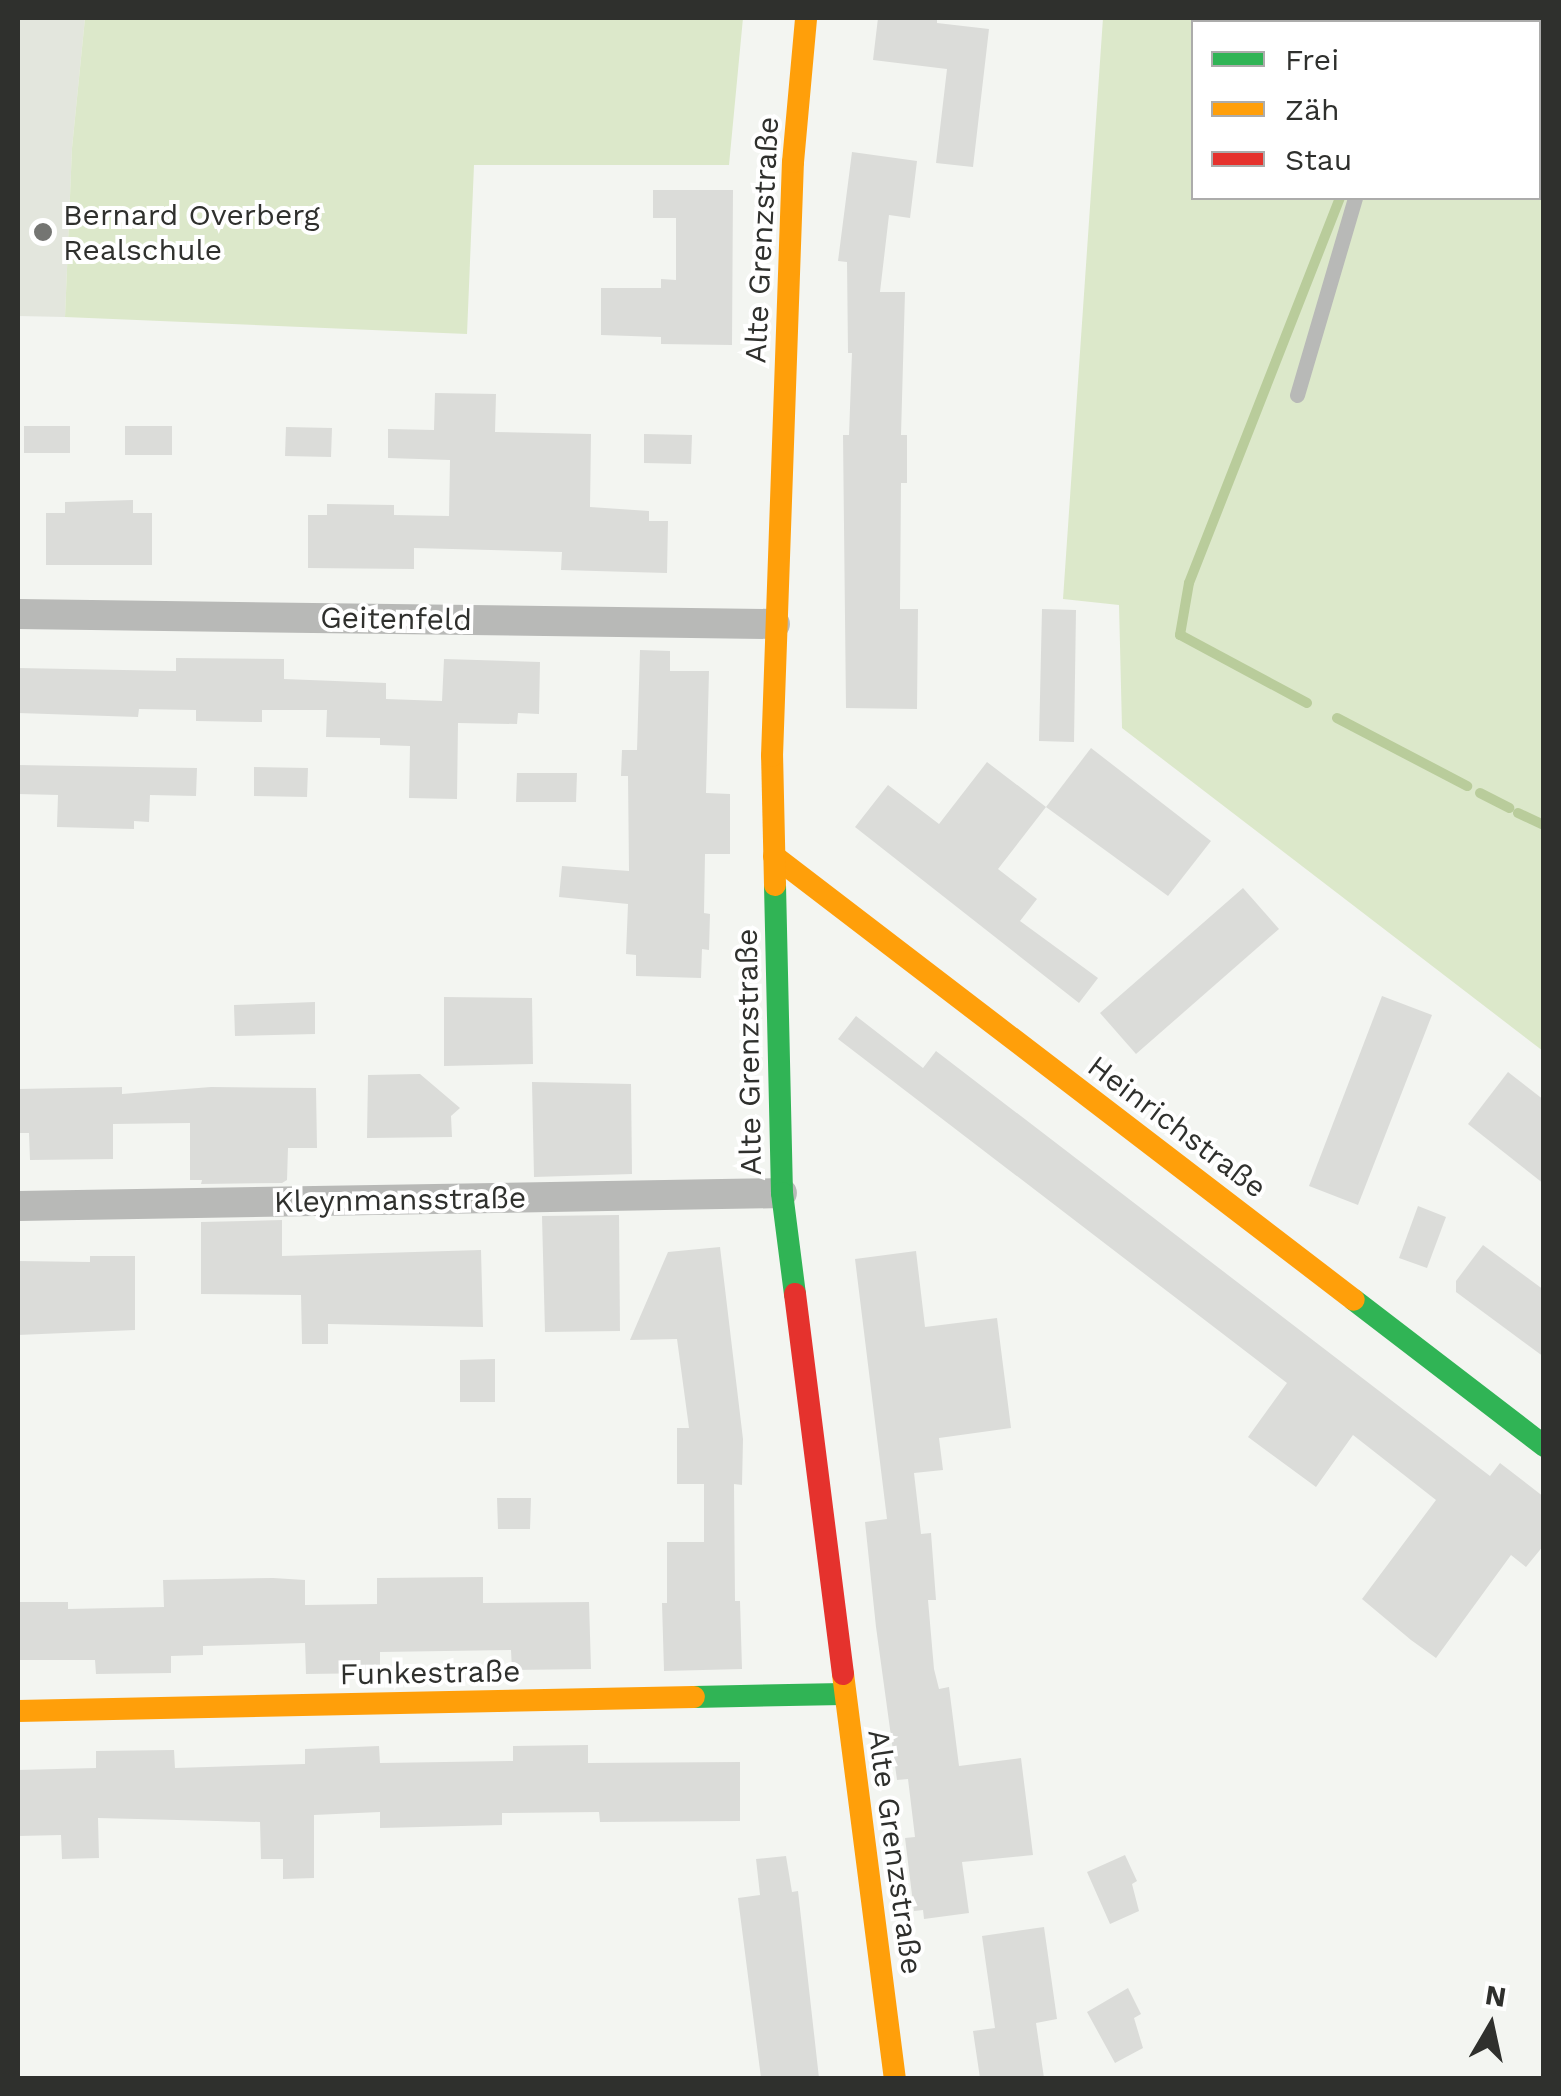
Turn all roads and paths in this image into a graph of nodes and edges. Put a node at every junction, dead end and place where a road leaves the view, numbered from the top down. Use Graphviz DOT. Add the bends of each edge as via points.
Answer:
graph roads {
  1 [pos="806,18"];
  2 [pos="1354,200"];
  3 [pos="1296,395"];
  4 [pos="18,614"];
  5 [pos="775,624"];
  6 [pos="774,856"];
  7 [pos="782,1194"];
  8 [pos="18,1206"];
  9 [pos="1544,1446"];
  10 [pos="843,1694"];
  11 [pos="18,1711"];
  12 [pos="894,2078"];
  1 -- 5 [label="street, Alte Grenzstraße" via="793,162"];
  2 -- 3 [label="lane"];
  4 -- 5 [label="street, Geitenfeld"];
  5 -- 6 [label="street, Alte Grenzstraße"];
  6 -- 7 [label="street, Alte Grenzstraße"];
  6 -- 9 [label="street, Heinrichstraße"];
  7 -- 8 [label="street, Kleynmansstraße"];
  7 -- 10 [label="street, Alte Grenzstraße"];
  10 -- 11 [label="street, Funkestraße"];
  10 -- 12 [label="street, Alte Grenzstraße"];
}
